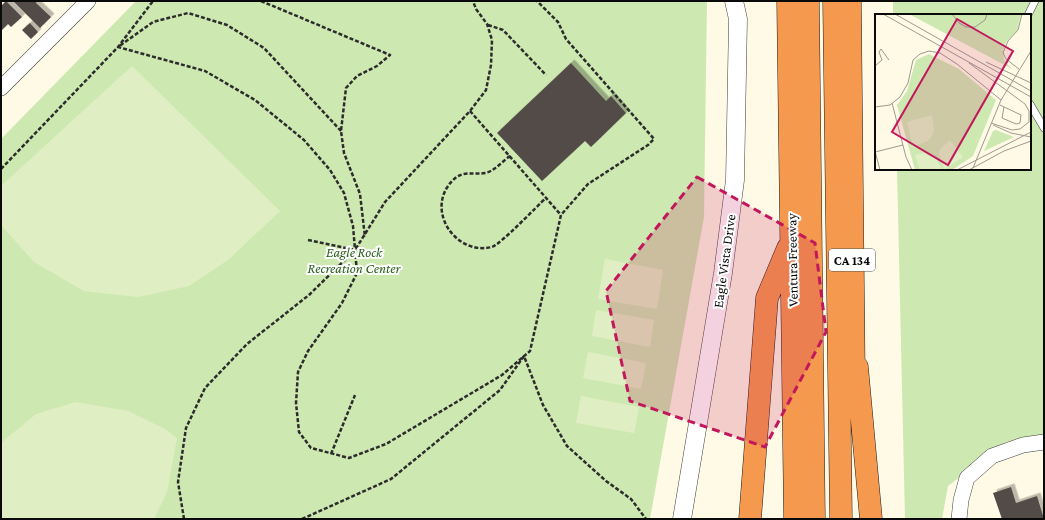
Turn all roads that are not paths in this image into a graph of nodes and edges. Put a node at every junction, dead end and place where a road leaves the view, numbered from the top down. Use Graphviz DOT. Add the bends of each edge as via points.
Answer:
graph roads {
  1 [pos="88,1"];
  2 [pos="734,1"];
  3 [pos="788,1"];
  4 [pos="808,1"];
  5 [pos="834,1"];
  6 [pos="850,1"];
  7 [pos="1035,1"];
  8 [pos="1028,14"];
  9 [pos="1,88"];
  10 [pos="1031,106"];
  11 [pos="1044,128"];
  12 [pos="792,239"];
  13 [pos="853,322"];
  14 [pos="1044,442"];
  15 [pos="682,519"];
  16 [pos="750,519"];
  17 [pos="795,519"];
  18 [pos="814,519"];
  19 [pos="841,519"];
  20 [pos="855,519"];
  21 [pos="871,519"];
  22 [pos="959,519"];
  1 -- 9 [label="street"];
  2 -- 15 [label="street, Eagle Vista Drive" via="738,19 735,180 724,273"];
  3 -- 12 [label="highway, Ventura Freeway"];
  4 -- 18 [label="highway"];
  5 -- 19 [label="highway"];
  6 -- 13 [label="highway, CA 134"];
  7 -- 8 [label="lane"];
  10 -- 11 [label="lane"];
  12 -- 16 [label="highway" via="767,298"];
  12 -- 17 [label="highway, Ventura Freeway"];
  13 -- 20 [label="highway, CA 134"];
  13 -- 21 [label="highway"];
  14 -- 22 [label="street" via="1023,445 992,456 967,478 960,500"];
}
